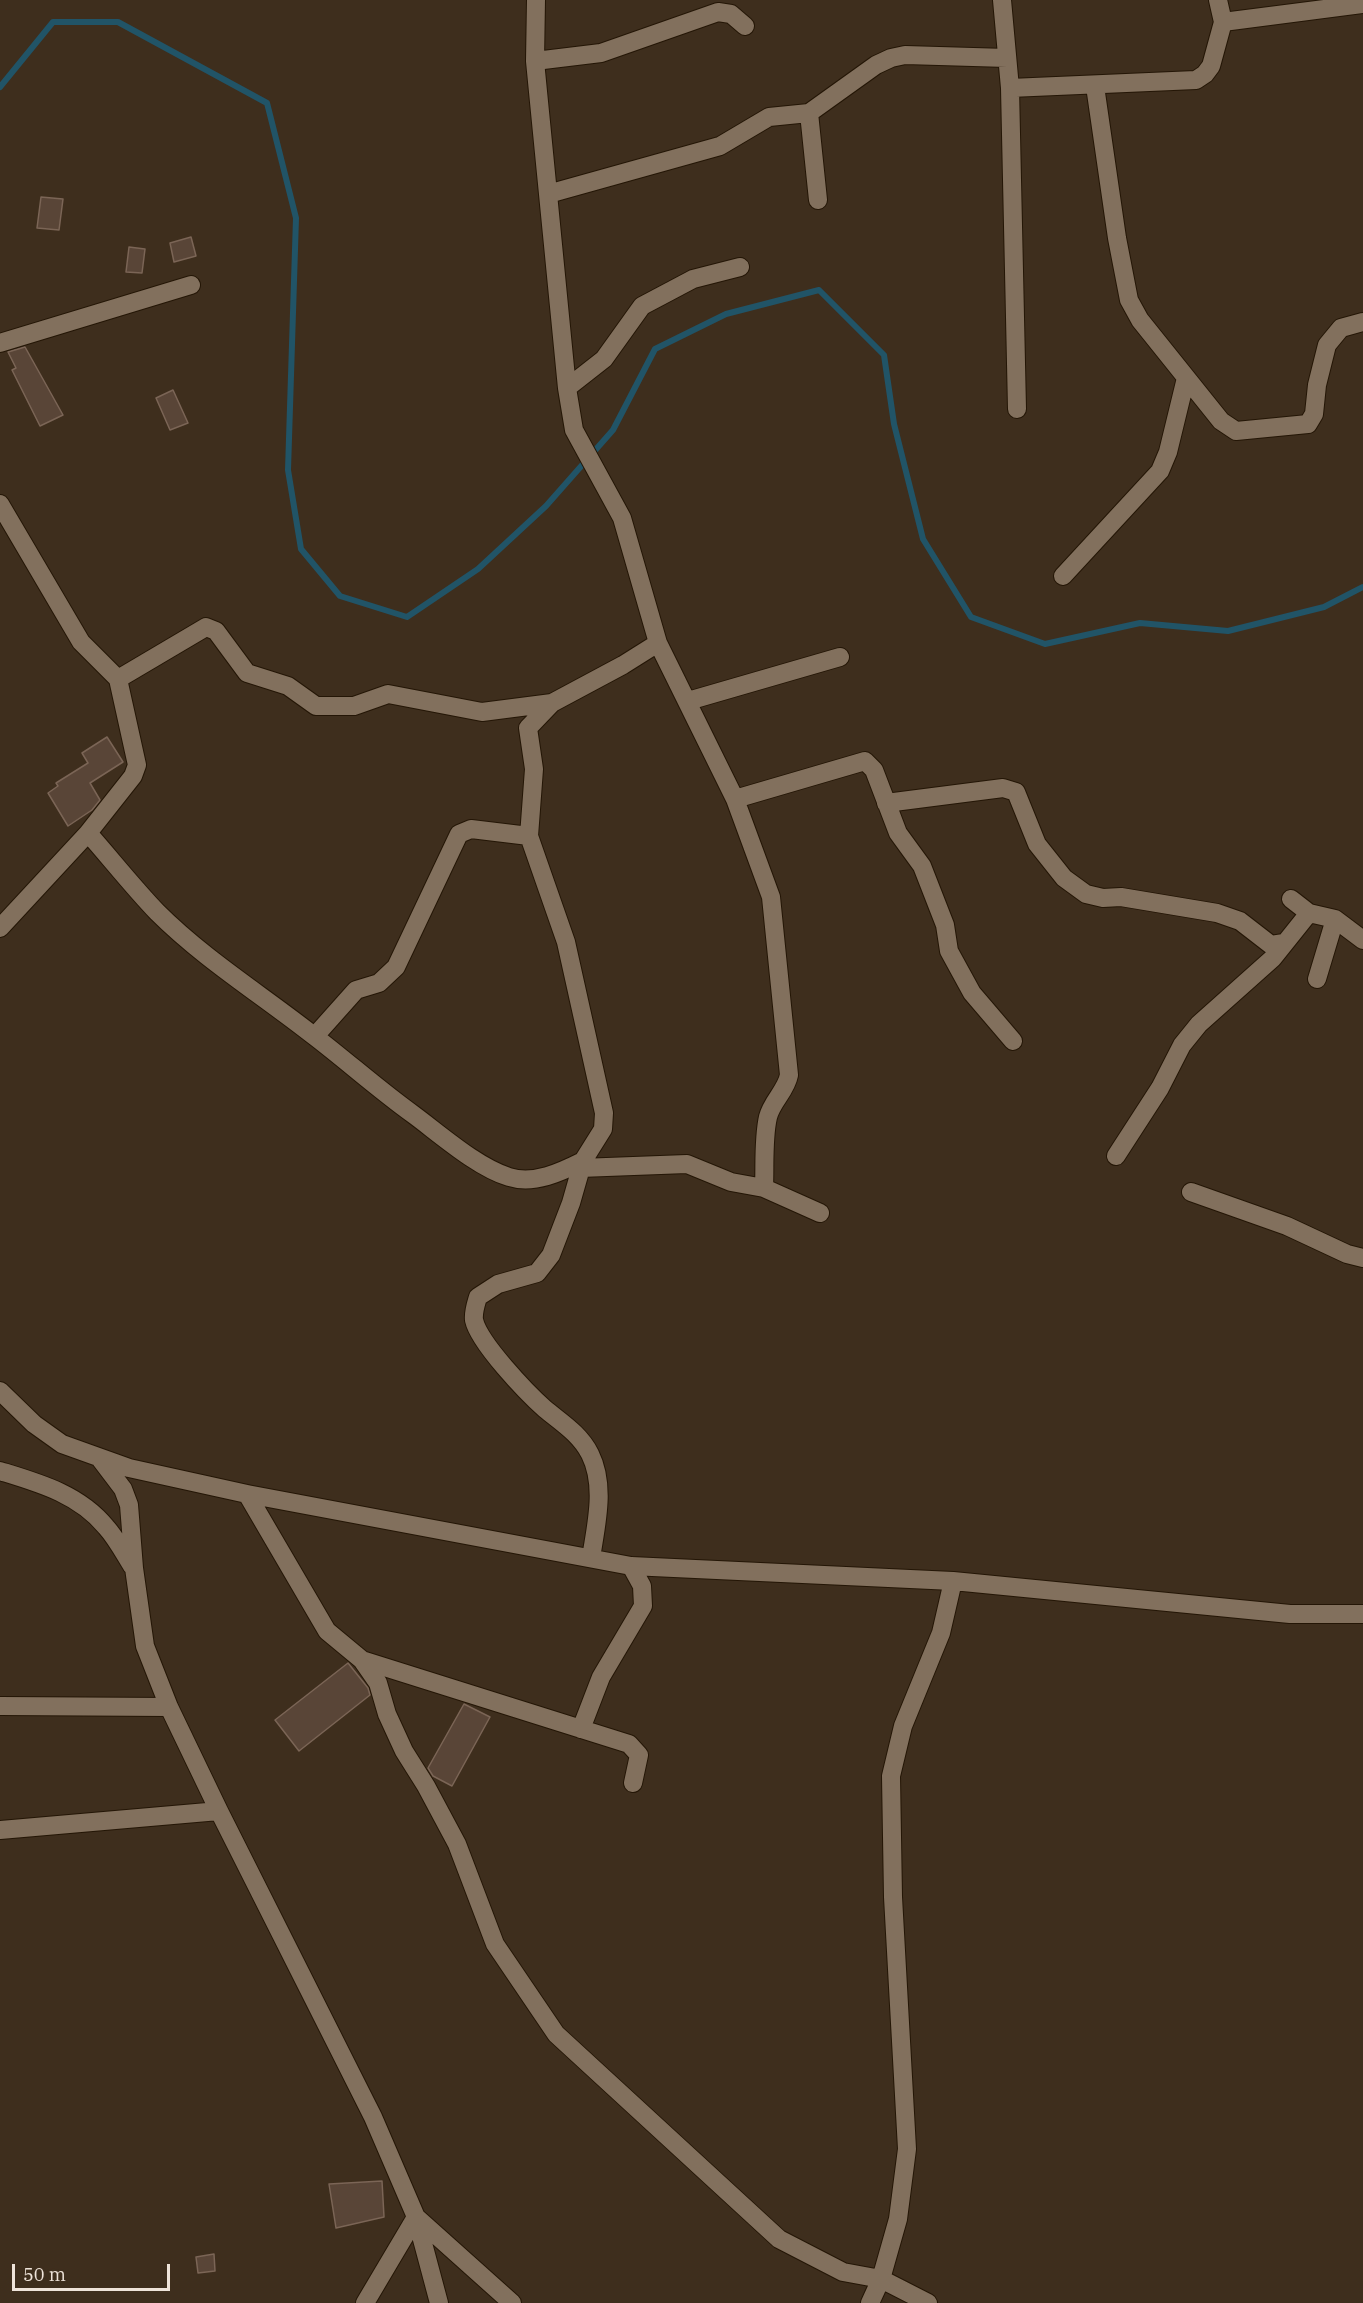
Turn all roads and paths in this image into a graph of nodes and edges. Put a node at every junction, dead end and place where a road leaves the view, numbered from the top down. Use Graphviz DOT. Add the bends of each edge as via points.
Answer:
graph roads {
  1 [pos="536,0"];
  2 [pos="1002,0"];
  3 [pos="1218,0"];
  4 [pos="1363,4"];
  5 [pos="1223,22"];
  6 [pos="745,26"];
  7 [pos="1007,58"];
  8 [pos="535,61"];
  9 [pos="1095,86"];
  10 [pos="1010,88"];
  11 [pos="809,113"];
  12 [pos="548,194"];
  13 [pos="818,200"];
  14 [pos="740,267"];
  15 [pos="191,285"];
  16 [pos="1363,322"];
  17 [pos="0,343"];
  18 [pos="1186,378"];
  19 [pos="567,388"];
  20 [pos="1017,408"];
  21 [pos="0,504"];
  22 [pos="1063,576"];
  23 [pos="658,643"];
  24 [pos="840,657"];
  25 [pos="118,679"];
  26 [pos="688,701"];
  27 [pos="552,703"];
  28 [pos="735,799"];
  29 [pos="886,803"];
  30 [pos="88,833"];
  31 [pos="529,836"];
  32 [pos="1291,899"];
  33 [pos="1309,913"];
  34 [pos="1335,919"];
  35 [pos="0,928"];
  36 [pos="1363,940"];
  37 [pos="1284,943"];
  38 [pos="1317,979"];
  39 [pos="315,1036"];
  40 [pos="1013,1041"];
  41 [pos="1116,1156"];
  42 [pos="582,1164"];
  43 [pos="556,1174"];
  44 [pos="764,1188"];
  45 [pos="1191,1191"];
  46 [pos="571,1203"];
  47 [pos="820,1213"];
  48 [pos="1363,1258"];
  49 [pos="0,1390"];
  50 [pos="101,1460"];
  51 [pos="0,1471"];
  52 [pos="247,1494"];
  53 [pos="591,1558"];
  54 [pos="631,1566"];
  55 [pos="134,1568"];
  56 [pos="953,1581"];
  57 [pos="1363,1614"];
  58 [pos="362,1660"];
  59 [pos="0,1706"];
  60 [pos="169,1707"];
  61 [pos="581,1729"];
  62 [pos="633,1783"];
  63 [pos="219,1810"];
  64 [pos="0,1830"];
  65 [pos="416,2217"];
  66 [pos="881,2280"];
  67 [pos="365,2303"];
  68 [pos="438,2303"];
  69 [pos="512,2303"];
  70 [pos="870,2303"];
  71 [pos="928,2303"];
  1 -- 8 [label="street"];
  2 -- 7 [label="street"];
  3 -- 5 [label="street"];
  4 -- 5 [label="street"];
  5 -- 9 [label="street" via="1211,66 1196,80"];
  6 -- 8 [label="street" via="731,14 718,12 601,52"];
  7 -- 10 [label="street"];
  7 -- 11 [label="street" via="891,58"];
  8 -- 12 [label="street"];
  9 -- 10 [label="street"];
  9 -- 18 [label="street" via="1130,300 1140,320"];
  10 -- 20 [label="street"];
  11 -- 12 [label="street" via="769,117 720,146"];
  11 -- 13 [label="street"];
  12 -- 19 [label="street"];
  14 -- 19 [label="street" via="693,279 642,306 604,359"];
  15 -- 17 [label="street"];
  16 -- 18 [label="street" via="1341,328 1327,345 1314,414 1308,424 1236,431 1221,421"];
  18 -- 22 [label="street" via="1160,471"];
  19 -- 23 [label="street" via="574,430 622,518"];
  21 -- 25 [label="street" via="81,642"];
  23 -- 26 [label="street"];
  23 -- 27 [label="street"];
  24 -- 26 [label="street"];
  25 -- 27 [label="street" via="206,627 216,631 246,673 288,686 316,706 354,706 388,694 482,712"];
  25 -- 30 [label="street" via="137,765 133,776"];
  26 -- 28 [label="street"];
  27 -- 31 [label="street" via="528,728 534,769"];
  28 -- 29 [label="street" via="865,761 874,770"];
  28 -- 44 [label="street" via="771,897 789,1075 768,1119"];
  29 -- 37 [label="street" via="1003,788 1016,792 1037,844 1064,878 1086,894 1217,913 1240,921 1272,945"];
  29 -- 40 [label="street" via="898,832 922,866 945,925 949,951 972,993"];
  30 -- 35 [label="street"];
  30 -- 39 [label="street" via="158,912 222,967"];
  31 -- 39 [label="street" via="471,829 459,834 396,967 380,983 356,990"];
  31 -- 42 [label="street" via="566,942 602,1097 603,1129"];
  32 -- 33 [label="street"];
  33 -- 34 [label="street"];
  33 -- 37 [label="street"];
  34 -- 36 [label="street"];
  34 -- 38 [label="street"];
  37 -- 41 [label="street" via="1182,1045 1160,1088"];
  39 -- 43 [label="street" via="373,1086 494,1170 524,1179"];
  42 -- 43 [label="street"];
  42 -- 44 [label="street" via="687,1164 731,1182"];
  42 -- 46 [label="street"];
  43 -- 46 [label="street"];
  44 -- 47 [label="street"];
  45 -- 48 [label="street"];
  46 -- 53 [label="street" via="551,1255 537,1273 498,1284 478,1298 474,1320 485,1344 544,1408 576,1433 590,1455 599,1500"];
  49 -- 50 [label="street" via="34,1424 62,1444"];
  50 -- 52 [label="street"];
  50 -- 55 [label="street" via="123,1489 129,1505"];
  51 -- 55 [label="street" via="50,1487 87,1507 107,1527"];
  52 -- 53 [label="street"];
  52 -- 58 [label="street" via="327,1630"];
  53 -- 54 [label="street"];
  54 -- 56 [label="street"];
  54 -- 61 [label="street" via="642,1586 642,1606 602,1677"];
  55 -- 60 [label="street" via="145,1646"];
  56 -- 57 [label="street" via="1290,1614"];
  56 -- 66 [label="street" via="941,1632 903,1726 891,1776 893,1897 907,2149 898,2219"];
  58 -- 61 [label="street"];
  58 -- 66 [label="street" via="378,1683 404,1751 457,1844 495,1944 556,2034 779,2240 843,2272"];
  59 -- 60 [label="street"];
  60 -- 63 [label="street"];
  61 -- 62 [label="street" via="635,1748 639,1755"];
  63 -- 64 [label="street"];
  63 -- 65 [label="street" via="373,2117"];
  65 -- 67 [label="street"];
  65 -- 68 [label="street"];
  65 -- 69 [label="street"];
  66 -- 70 [label="street"];
  66 -- 71 [label="street"];
}
